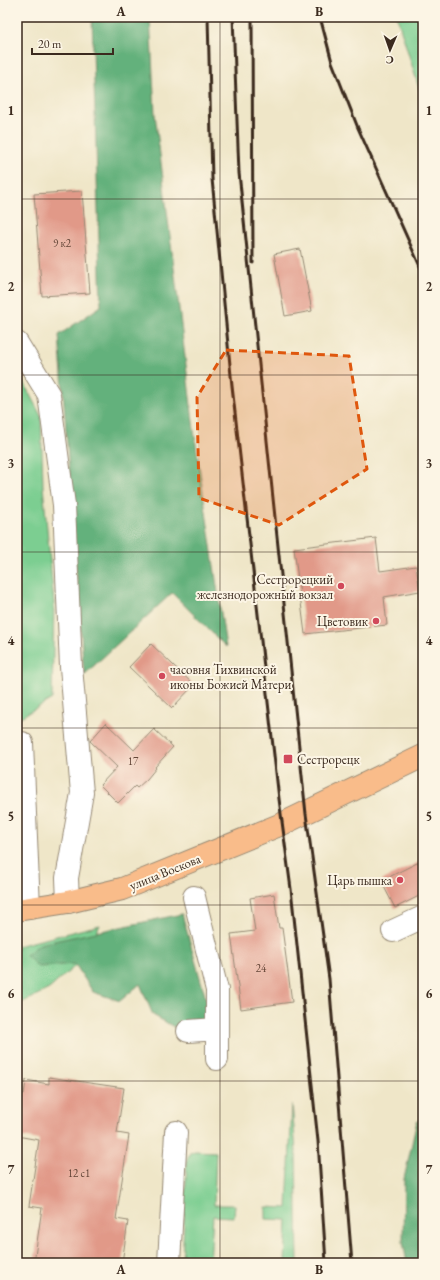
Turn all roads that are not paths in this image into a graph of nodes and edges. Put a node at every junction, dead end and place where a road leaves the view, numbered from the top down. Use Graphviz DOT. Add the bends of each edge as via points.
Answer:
graph roads {
  1 [pos="17,343"];
  2 [pos="22,743"];
  3 [pos="423,756"];
  4 [pos="194,897"];
  5 [pos="68,902"];
  6 [pos="23,909"];
  7 [pos="423,917"];
  8 [pos="393,931"];
  9 [pos="217,1029"];
  10 [pos="188,1031"];
  11 [pos="217,1059"];
  12 [pos="176,1132"];
  13 [pos="169,1263"];
  1 -- 5 [label="lane" via="49,395 64,505 71,667 82,793 68,878"];
  2 -- 6 [label="lane"];
  3 -- 5 [label="main road, улица Воскова" via="306,814 122,889"];
  4 -- 9 [label="lane" via="217,990"];
  5 -- 6 [label="main road, улица Воскова"];
  7 -- 8 [label="lane"];
  9 -- 10 [label="lane"];
  9 -- 11 [label="lane"];
  12 -- 13 [label="lane"];
}
